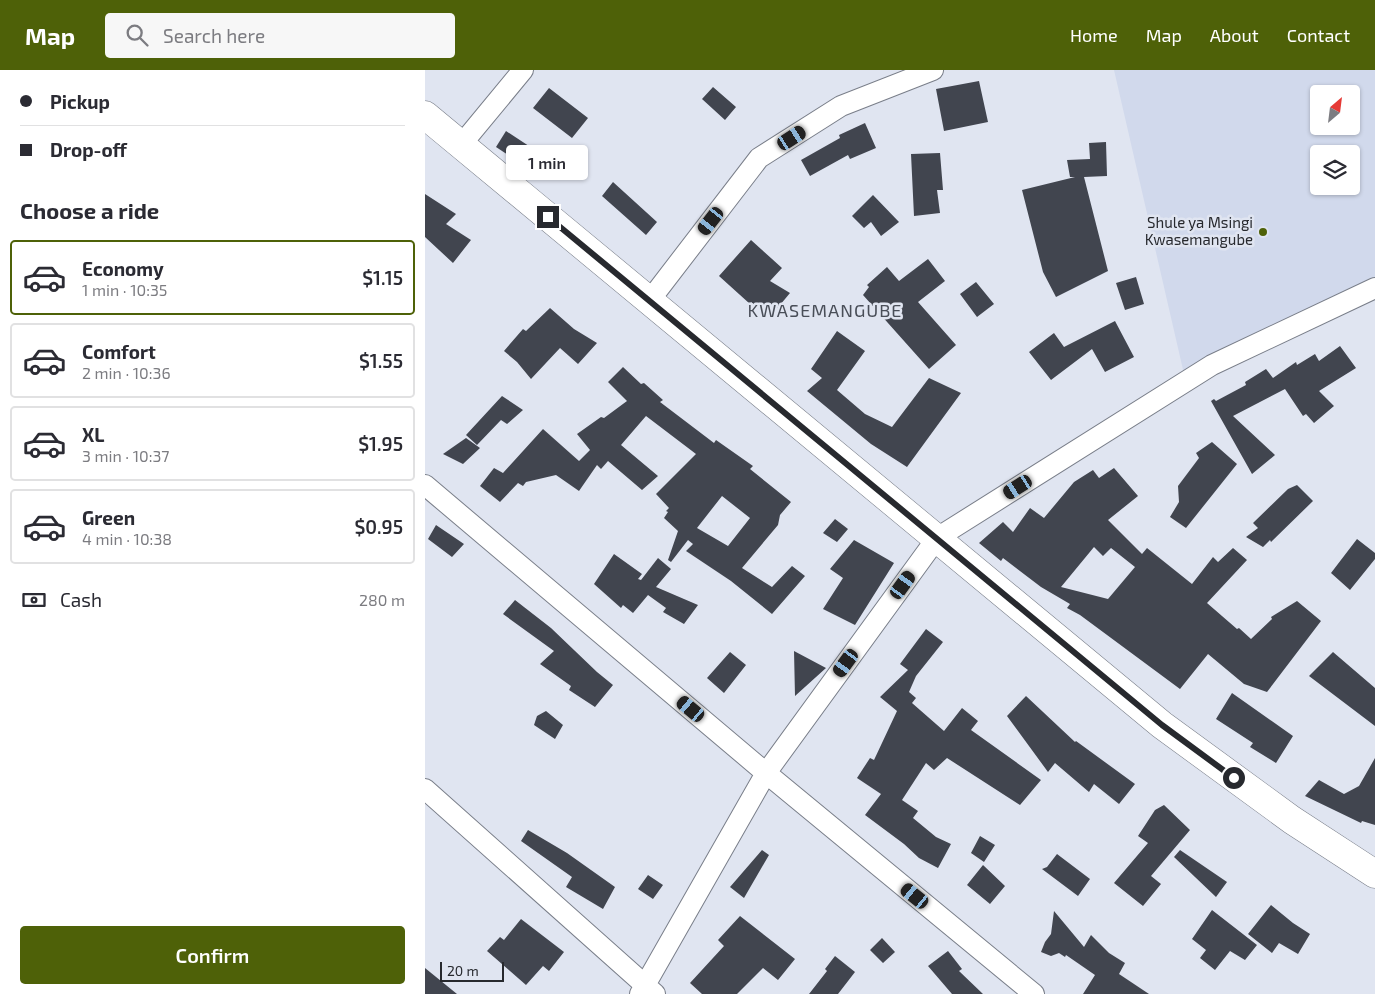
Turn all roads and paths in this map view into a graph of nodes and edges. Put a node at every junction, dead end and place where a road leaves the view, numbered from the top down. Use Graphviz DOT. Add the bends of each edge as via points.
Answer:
graph roads {
  1 [pos="523,70"];
  2 [pos="933,70"];
  3 [pos="425,116"];
  4 [pos="461,145"];
  5 [pos="1375,288"];
  6 [pos="649,300"];
  7 [pos="425,485"];
  8 [pos="937,538"];
  9 [pos="766,773"];
  10 [pos="425,789"];
  11 [pos="1375,874"];
  12 [pos="647,991"];
  13 [pos="1035,994"];
  1 -- 4 [label="street"];
  2 -- 6 [label="street" via="841,106 759,158"];
  3 -- 4 [label="street"];
  4 -- 6 [label="street"];
  5 -- 8 [label="street" via="1212,365"];
  6 -- 8 [label="street"];
  7 -- 9 [label="street"];
  8 -- 9 [label="street"];
  8 -- 11 [label="street" via="1162,725 1292,820"];
  9 -- 12 [label="street"];
  9 -- 13 [label="street"];
  10 -- 12 [label="street"];
}
